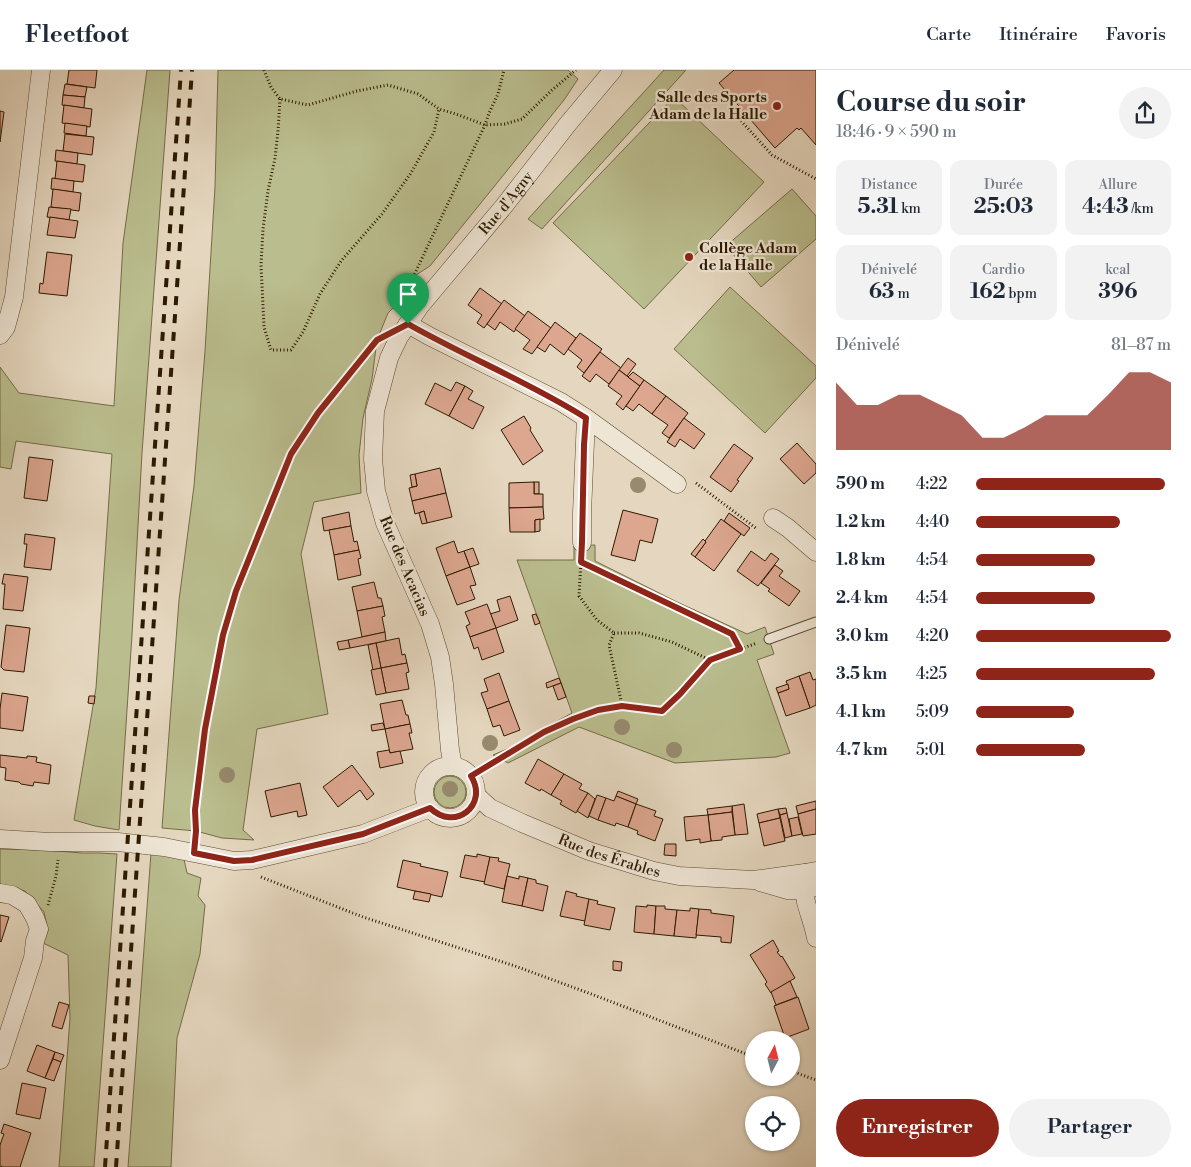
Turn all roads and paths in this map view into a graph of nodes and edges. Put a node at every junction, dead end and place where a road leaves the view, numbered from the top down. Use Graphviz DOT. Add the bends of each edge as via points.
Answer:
graph roads {
  1 [pos="41,70"];
  2 [pos="264,70"];
  3 [pos="504,70"];
  4 [pos="576,70"];
  5 [pos="613,70"];
  6 [pos="280,99"];
  7 [pos="439,109"];
  8 [pos="734,113"];
  9 [pos="485,125"];
  10 [pos="816,179"];
  11 [pos="404,331"];
  12 [pos="0,335"];
  13 [pos="377,340"];
  14 [pos="586,418"];
  15 [pos="677,484"];
  16 [pos="773,518"];
  17 [pos="582,542"];
  18 [pos="816,552"];
  19 [pos="581,562"];
  20 [pos="816,622"];
  21 [pos="614,633"];
  22 [pos="769,638"];
  23 [pos="740,649"];
  24 [pos="710,660"];
  25 [pos="622,706"];
  26 [pos="453,766"];
  27 [pos="471,776"];
  28 [pos="476,795"];
  29 [pos="430,808"];
  30 [pos="0,839"];
  31 [pos="60,842"];
  32 [pos="194,853"];
  33 [pos="245,861"];
  34 [pos="812,887"];
  35 [pos="0,893"];
  36 [pos="39,929"];
  37 [pos="815,932"];
  38 [pos="745,1053"];
  39 [pos="0,1060"];
  40 [pos="800,1074"];
  41 [pos="816,1080"];
  1 -- 12 [label="street" via="14,297 6,327"];
  2 -- 6 [label="path"];
  3 -- 9 [label="path"];
  4 -- 9 [label="path" via="522,119"];
  5 -- 11 [label="street, Rue d'Agny" via="420,306"];
  6 -- 7 [label="path" via="308,105 388,85 418,94"];
  6 -- 7 [label="path" via="261,265 264,327 271,350 292,350 341,261 382,214 411,173 434,132"];
  7 -- 9 [label="path"];
  8 -- 10 [label="path" via="772,155"];
  9 -- 11 [label="path" via="404,297"];
  11 -- 14 [label="street" via="429,336 561,402"];
  11 -- 26 [label="street, Rue des Acacias" via="389,358 375,411 373,459 376,490 385,523 430,624 440,658"];
  13 -- 32 [label="path" via="318,413 291,454 236,591 223,635 205,729 195,810"];
  14 -- 15 [label="street"];
  14 -- 17 [label="street"];
  15 -- 16 [label="path" via="692,480 761,532"];
  16 -- 18 [label="street"];
  17 -- 19 [label="path"];
  19 -- 21 [label="path" via="579,596 597,620"];
  19 -- 23 [label="path" via="732,634"];
  20 -- 22 [label="lane"];
  21 -- 24 [label="path" via="639,632 672,642"];
  21 -- 25 [label="path" via="608,645"];
  22 -- 23 [label="path"];
  23 -- 24 [label="path"];
  24 -- 25 [label="path" via="662,711"];
  25 -- 27 [label="path" via="598,710 544,732"];
  26 -- 27 [label="street"];
  26 -- 29 [label="street" via="440,768 426,782 425,796"];
  27 -- 28 [label="street"];
  28 -- 29 [label="street" via="471,808 454,818 441,816"];
  28 -- 34 [label="street, Rue des Érables" via="490,808 522,823 590,851 654,871 679,876 753,880 788,890"];
  29 -- 33 [label="street" via="363,834"];
  30 -- 31 [label="street"];
  31 -- 32 [label="street" via="118,842"];
  31 -- 36 [label="path" via="48,908 50,920"];
  32 -- 33 [label="street"];
  33 -- 38 [label="path" via="249,873 363,917 594,994"];
  34 -- 37 [label="street" via="806,903"];
  35 -- 36 [label="street" via="12,895 27,904"];
  36 -- 39 [label="street" via="33,958"];
  40 -- 41 [label="path"];
}
